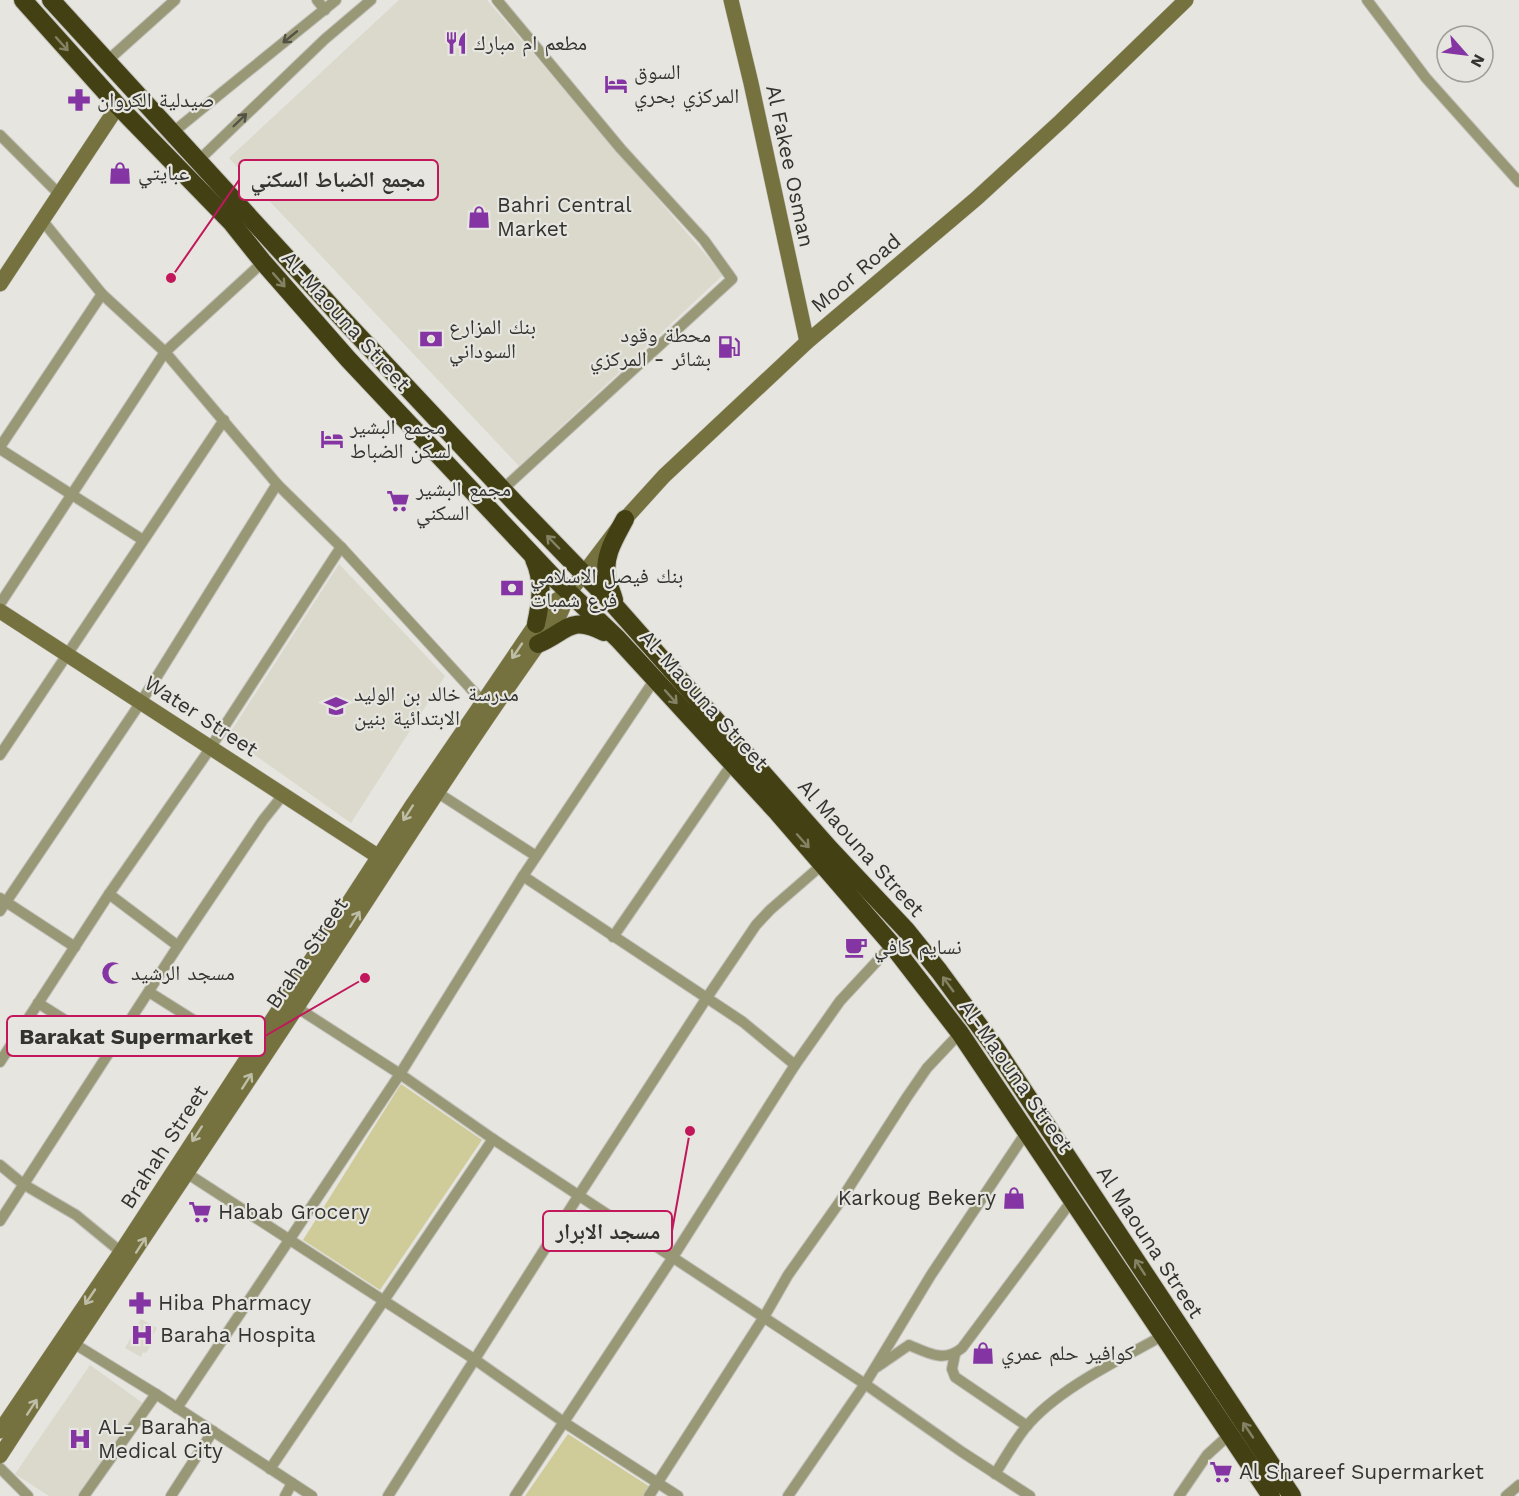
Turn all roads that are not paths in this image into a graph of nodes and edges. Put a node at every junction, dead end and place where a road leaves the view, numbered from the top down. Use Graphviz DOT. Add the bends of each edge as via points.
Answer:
graph roads {
  1 [pos="23,0"];
  2 [pos="51,0"];
  3 [pos="176,0"];
  4 [pos="317,0"];
  5 [pos="336,0"];
  6 [pos="371,0"];
  7 [pos="497,0"];
  8 [pos="731,0"];
  9 [pos="1186,0"];
  10 [pos="1367,0"];
  11 [pos="325,10"];
  12 [pos="106,62"];
  13 [pos="118,106"];
  14 [pos="172,133"];
  15 [pos="0,135"];
  16 [pos="198,161"];
  17 [pos="1519,182"];
  18 [pos="59,194"];
  19 [pos="237,216"];
  20 [pos="42,220"];
  21 [pos="263,261"];
  22 [pos="0,284"];
  23 [pos="102,294"];
  24 [pos="807,342"];
  25 [pos="165,352"];
  26 [pos="224,420"];
  27 [pos="0,448"];
  28 [pos="277,484"];
  29 [pos="503,489"];
  30 [pos="72,496"];
  31 [pos="625,519"];
  32 [pos="143,540"];
  33 [pos="341,547"];
  34 [pos="531,552"];
  35 [pos="584,573"];
  36 [pos="569,593"];
  37 [pos="0,604"];
  38 [pos="614,604"];
  39 [pos="0,610"];
  40 [pos="536,624"];
  41 [pos="618,639"];
  42 [pos="538,644"];
  43 [pos="68,654"];
  44 [pos="655,679"];
  45 [pos="141,702"];
  46 [pos="483,702"];
  47 [pos="211,747"];
  48 [pos="0,755"];
  49 [pos="732,764"];
  50 [pos="438,793"];
  51 [pos="283,795"];
  52 [pos="536,856"];
  53 [pos="379,858"];
  54 [pos="823,864"];
  55 [pos="523,876"];
  56 [pos="109,894"];
  57 [pos="2,903"];
  58 [pos="613,937"];
  59 [pos="892,945"];
  60 [pos="178,946"];
  61 [pos="75,947"];
  62 [pos="149,992"];
  63 [pos="706,999"];
  64 [pos="38,1003"];
  65 [pos="296,1007"];
  66 [pos="960,1033"];
  67 [pos="111,1049"];
  68 [pos="249,1055"];
  69 [pos="0,1062"];
  70 [pos="795,1065"];
  71 [pos="400,1074"];
  72 [pos="1027,1131"];
  73 [pos="493,1139"];
  74 [pos="0,1165"];
  75 [pos="188,1174"];
  76 [pos="23,1184"];
  77 [pos="579,1195"];
  78 [pos="1072,1199"];
  79 [pos="0,1221"];
  80 [pos="291,1240"];
  81 [pos="121,1252"];
  82 [pos="673,1257"];
  83 [pos="383,1300"];
  84 [pos="764,1317"];
  85 [pos="1164,1335"];
  86 [pos="73,1343"];
  87 [pos="955,1354"];
  88 [pos="474,1359"];
  89 [pos="875,1367"];
  90 [pos="865,1384"];
  91 [pos="156,1394"];
  92 [pos="177,1408"];
  93 [pos="565,1422"];
  94 [pos="1026,1426"];
  95 [pos="0,1429"];
  96 [pos="213,1431"];
  97 [pos="1230,1434"];
  98 [pos="0,1456"];
  99 [pos="0,1468"];
  100 [pos="270,1469"];
  101 [pos="995,1474"];
  102 [pos="657,1483"];
  103 [pos="292,1484"];
  104 [pos="1519,1485"];
  105 [pos="28,1496"];
  106 [pos="84,1496"];
  107 [pos="171,1496"];
  108 [pos="285,1496"];
  109 [pos="312,1496"];
  110 [pos="388,1496"];
  111 [pos="515,1496"];
  112 [pos="649,1496"];
  113 [pos="678,1496"];
  114 [pos="789,1496"];
  115 [pos="1030,1496"];
  116 [pos="1179,1496"];
  117 [pos="1271,1496"];
  118 [pos="1292,1496"];
  119 [pos="1506,1496"];
  1 -- 13 [label="highway, Al-Maouna Street, one-way"];
  2 -- 12 [label="highway, Al Maouna Street"];
  3 -- 12 [label="street"];
  4 -- 11 [label="street"];
  5 -- 11 [label="street"];
  16 -- 6 [label="street, one-way"];
  7 -- 29 [label="street" via="621,149 704,240 732,279"];
  8 -- 24 [label="street, Al Fakee Osman"];
  9 -- 24 [label="street, Moor Road" via="977,198"];
  10 -- 17 [label="street" via="1426,78"];
  11 -- 14 [label="street, one-way"];
  12 -- 14 [label="highway, Al Maouna Street"];
  13 -- 18 [label="street"];
  13 -- 19 [label="highway, Al-Maouna Street"];
  14 -- 16 [label="highway, Al Maouna Street"];
  15 -- 18 [label="street"];
  16 -- 19 [label="highway, Al Maouna Street"];
  18 -- 20 [label="street"];
  19 -- 21 [label="highway, Al-Maouna Street"];
  19 -- 29 [label="highway, Al Maouna Street"];
  20 -- 22 [label="street"];
  20 -- 23 [label="street"];
  21 -- 25 [label="street"];
  21 -- 34 [label="highway, Al-Maouna Street, one-way" via="348,359"];
  23 -- 25 [label="street"];
  23 -- 27 [label="street"];
  24 -- 31 [label="street, Moor Road" via="664,476"];
  25 -- 26 [label="street"];
  25 -- 30 [label="street"];
  26 -- 28 [label="street"];
  26 -- 32 [label="street"];
  27 -- 30 [label="street"];
  28 -- 33 [label="street"];
  28 -- 45 [label="street"];
  35 -- 29 [label="highway, Al Maouna Street, one-way"];
  30 -- 32 [label="street"];
  30 -- 37 [label="street"];
  31 -- 35 [label="street, Moor Road"];
  31 -- 38 [label="highway" via="606,562"];
  32 -- 43 [label="street"];
  33 -- 46 [label="street"];
  33 -- 47 [label="street"];
  34 -- 36 [label="highway, Al-Maouna Street"];
  34 -- 40 [label="highway" via="541,580"];
  35 -- 36 [label="street, Moor Road"];
  35 -- 38 [label="highway, Al Maouna Street"];
  36 -- 40 [label="street, Brahah Street" via="555,601"];
  36 -- 41 [label="highway, Al-Maouna Street"];
  36 -- 42 [label="street, Braha Street" via="560,614"];
  118 -- 38 [label="highway, Al Maouna Street, one-way" via="994,1046 939,971"];
  39 -- 43 [label="street, Water Street"];
  40 -- 46 [label="street, Brahah Street, one-way"];
  41 -- 42 [label="highway" via="583,624"];
  41 -- 44 [label="highway, Al-Maouna Street"];
  42 -- 50 [label="street, Braha Street"];
  43 -- 45 [label="street, Water Street"];
  43 -- 48 [label="street"];
  44 -- 49 [label="highway, Al-Maouna Street, one-way"];
  44 -- 52 [label="street"];
  45 -- 47 [label="street, Water Street"];
  45 -- 57 [label="street"];
  46 -- 53 [label="street, Brahah Street, one-way"];
  47 -- 51 [label="street, Water Street"];
  47 -- 56 [label="street"];
  49 -- 54 [label="highway, Al-Maouna Street, one-way"];
  49 -- 58 [label="street"];
  50 -- 52 [label="street"];
  65 -- 50 [label="street, Braha Street, one-way"];
  51 -- 53 [label="street, Water Street"];
  51 -- 60 [label="street"];
  52 -- 55 [label="street"];
  53 -- 68 [label="street, Brahah Street"];
  54 -- 59 [label="highway, Al-Maouna Street"];
  54 -- 63 [label="street" via="761,919"];
  55 -- 58 [label="street"];
  55 -- 71 [label="street"];
  56 -- 60 [label="street"];
  56 -- 61 [label="street"];
  57 -- 61 [label="street"];
  58 -- 63 [label="street"];
  59 -- 66 [label="highway, Al-Maouna Street"];
  59 -- 70 [label="street" via="840,1002"];
  60 -- 62 [label="street"];
  61 -- 64 [label="street"];
  62 -- 67 [label="street"];
  62 -- 68 [label="street"];
  63 -- 70 [label="street"];
  63 -- 77 [label="street"];
  64 -- 67 [label="street"];
  64 -- 69 [label="street"];
  65 -- 71 [label="street"];
  75 -- 65 [label="street, Braha Street, one-way"];
  66 -- 72 [label="highway, Al-Maouna Street"];
  66 -- 84 [label="street" via="927,1068"];
  67 -- 76 [label="street"];
  68 -- 81 [label="street, Brahah Street, one-way"];
  70 -- 82 [label="street"];
  71 -- 73 [label="street"];
  71 -- 80 [label="street"];
  72 -- 78 [label="highway, Al-Maouna Street"];
  72 -- 89 [label="street"];
  73 -- 77 [label="street"];
  73 -- 83 [label="street"];
  74 -- 76 [label="street"];
  75 -- 80 [label="street"];
  86 -- 75 [label="street, Braha Street, one-way"];
  76 -- 79 [label="street"];
  76 -- 81 [label="street" via="76,1215"];
  77 -- 82 [label="street"];
  77 -- 88 [label="street"];
  78 -- 85 [label="highway, Al-Maouna Street"];
  78 -- 87 [label="street"];
  80 -- 83 [label="street"];
  80 -- 92 [label="street"];
  81 -- 95 [label="street, Brahah Street, one-way"];
  82 -- 84 [label="street"];
  82 -- 93 [label="street"];
  83 -- 88 [label="street"];
  83 -- 100 [label="street"];
  84 -- 90 [label="street"];
  84 -- 102 [label="street"];
  85 -- 94 [label="street" via="1080,1383"];
  85 -- 97 [label="highway, Al-Maouna Street"];
  86 -- 91 [label="street"];
  98 -- 86 [label="street, Braha Street, one-way"];
  87 -- 89 [label="street" via="944,1357 909,1345"];
  87 -- 94 [label="street" via="955,1377"];
  88 -- 93 [label="street"];
  88 -- 110 [label="street"];
  89 -- 90 [label="street"];
  90 -- 101 [label="street"];
  90 -- 114 [label="street"];
  91 -- 92 [label="street"];
  91 -- 106 [label="street"];
  92 -- 96 [label="street"];
  93 -- 102 [label="street"];
  93 -- 111 [label="street"];
  94 -- 101 [label="street"];
  96 -- 100 [label="street"];
  96 -- 107 [label="street"];
  97 -- 116 [label="street" via="1207,1455"];
  97 -- 117 [label="highway, Al-Maouna Street"];
  99 -- 105 [label="street"];
  100 -- 103 [label="street"];
  101 -- 115 [label="street"];
  102 -- 112 [label="street"];
  102 -- 113 [label="street"];
  103 -- 108 [label="street"];
  103 -- 109 [label="street"];
  104 -- 119 [label="street"];
}
